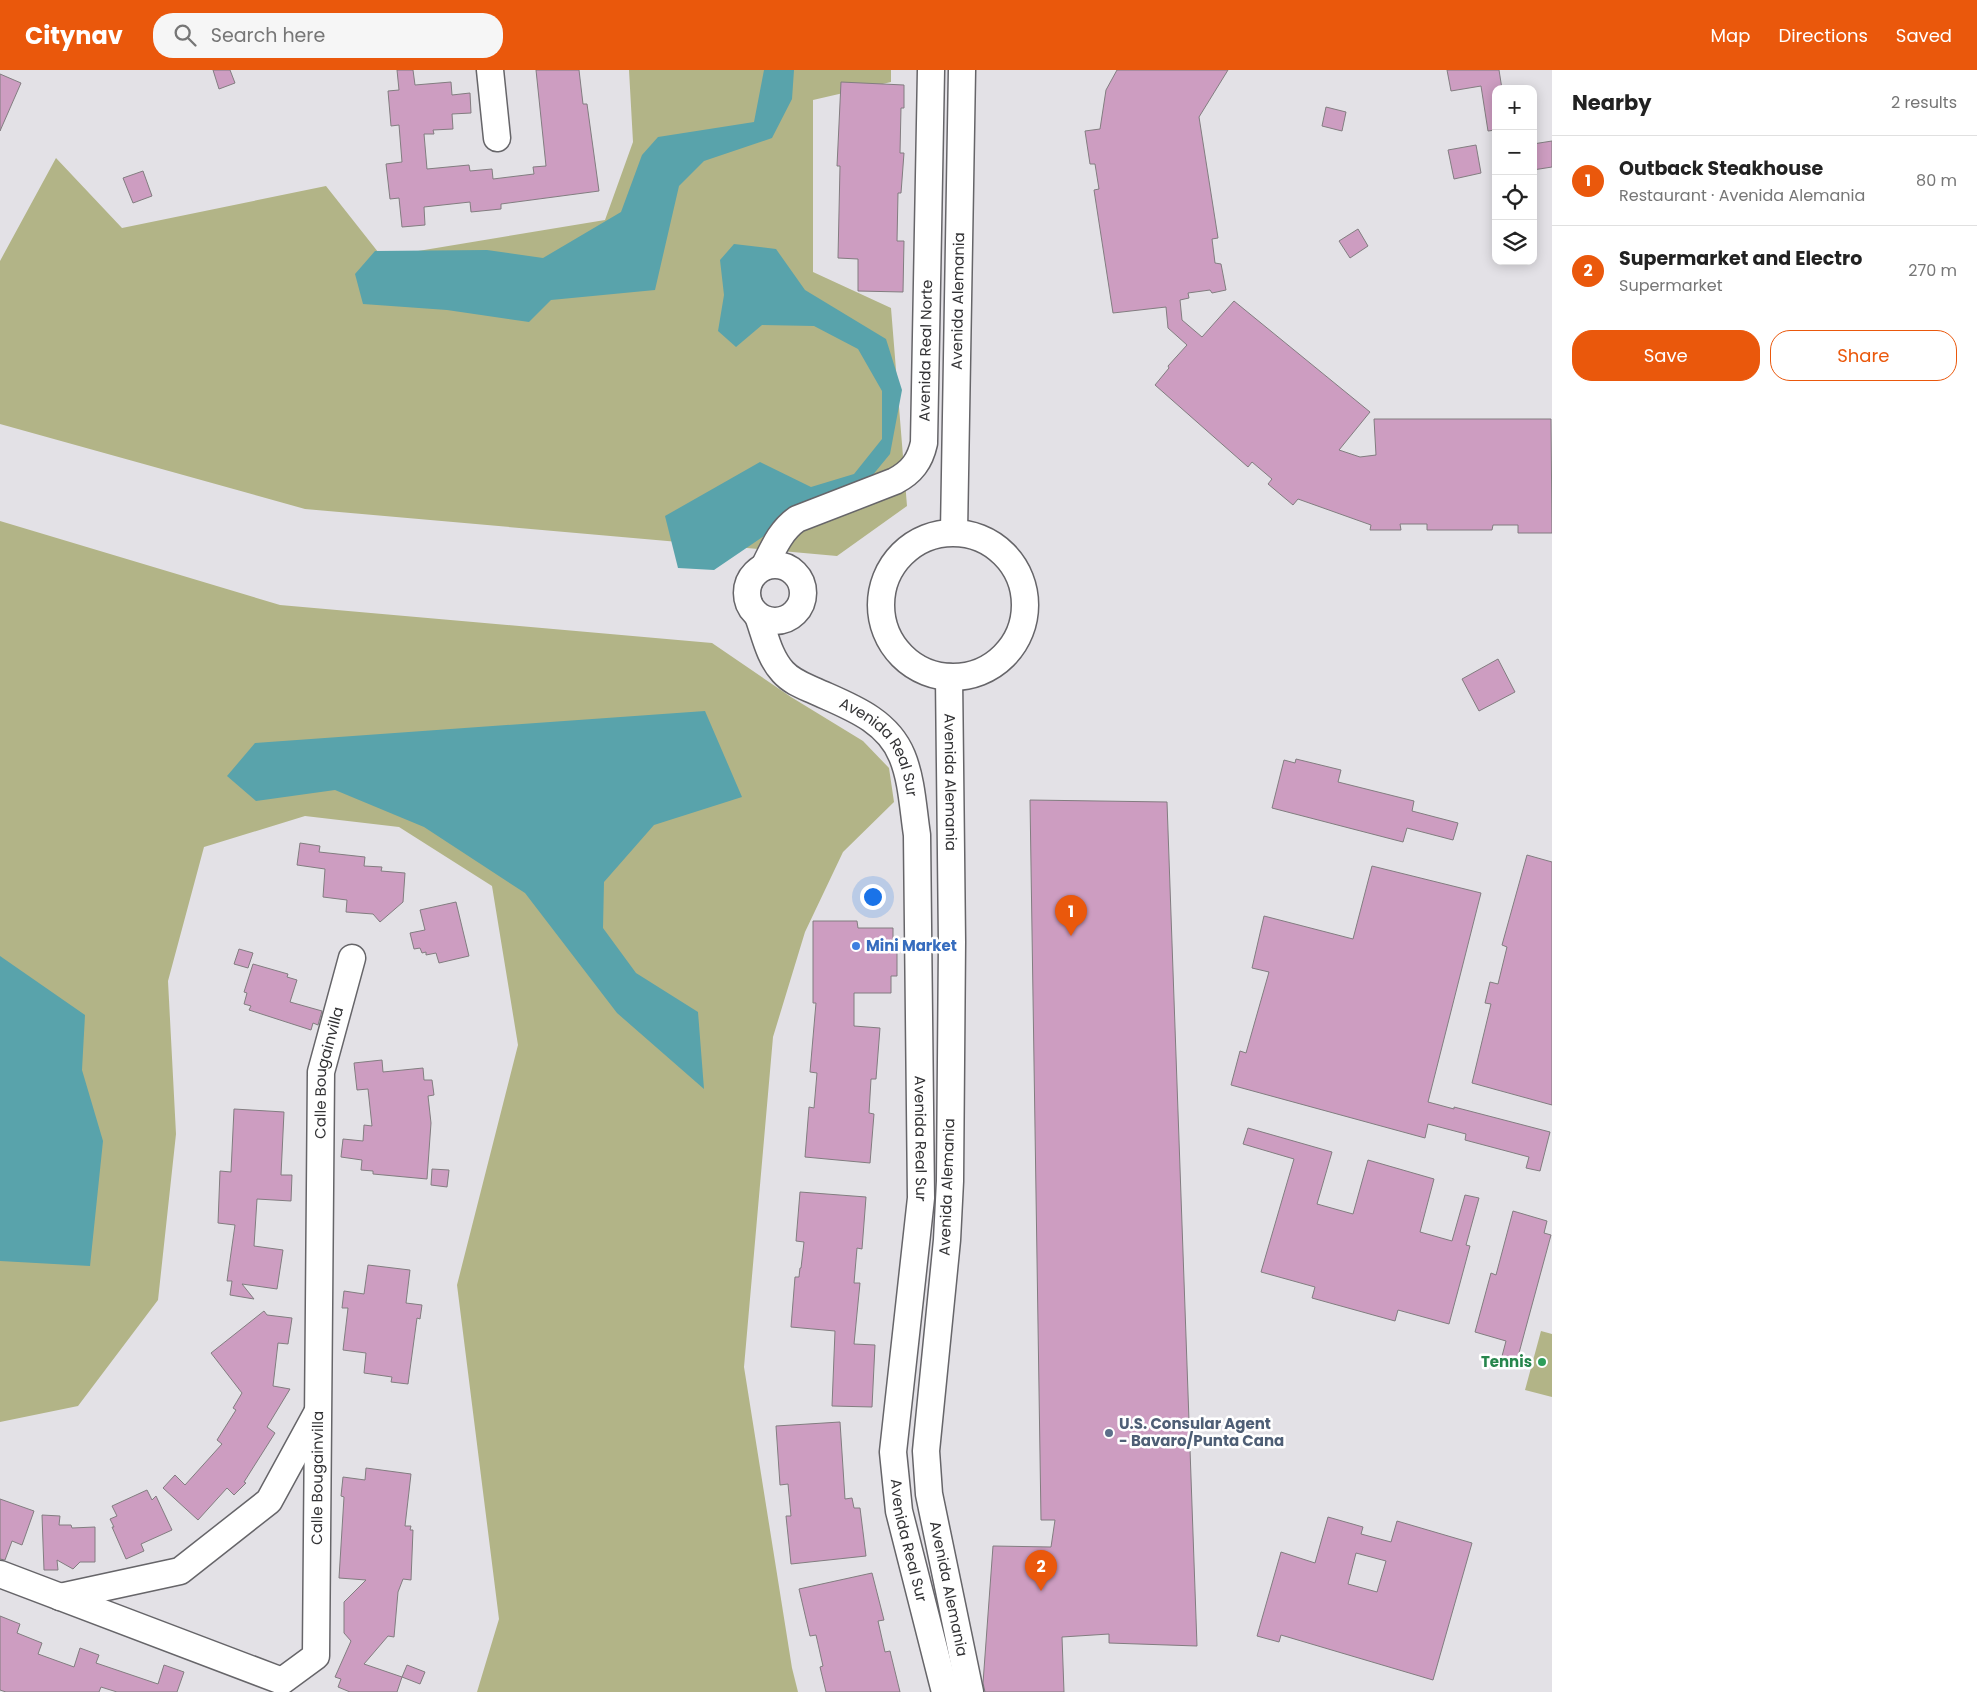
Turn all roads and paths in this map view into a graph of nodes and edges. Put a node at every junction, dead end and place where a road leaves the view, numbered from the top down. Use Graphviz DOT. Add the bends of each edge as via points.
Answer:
graph roads {
  1 [pos="490,70"];
  2 [pos="932,70"];
  3 [pos="962,70"];
  4 [pos="497,138"];
  5 [pos="954,532"];
  6 [pos="775,567"];
  7 [pos="770,619"];
  8 [pos="950,677"];
  9 [pos="352,958"];
  10 [pos="318,1410"];
  11 [pos="0,1574"];
  12 [pos="60,1597"];
  13 [pos="945,1692"];
  14 [pos="970,1692"];
  1 -- 4 [label="street"];
  2 -- 6 [label="street, Avenida Real Norte" via="922,455 915,466 895,482 788,525 776,544"];
  3 -- 5 [label="street, Avenida Alemania"];
  5 -- 8 [label="street" via="934,534 901,554 882,588 881,612 886,632 896,649 911,664 930,673"];
  5 -- 8 [label="street" via="974,535 1008,557 1019,574 1025,593 1025,616 1019,637 996,663 971,675"];
  6 -- 7 [label="street" via="755,573 746,591 751,609"];
  6 -- 7 [label="street" via="798,577 803,596 792,616"];
  7 -- 13 [label="street, Avenida Real Sur" via="770,649 783,672 794,682 869,716 888,734 902,755 911,791 917,835 921,1198 893,1452 899,1512"];
  8 -- 14 [label="street, Avenida Alemania" via="950,1181 926,1451 929,1494"];
  9 -- 10 [label="street, Calle Bougainvilla" via="321,1072"];
  10 -- 12 [label="street" via="269,1501 180,1571"];
  10 -- 12 [label="street, Calle Bougainvilla" via="316,1656 282,1681"];
  11 -- 12 [label="street, Calle Bougainvilla"];
}
